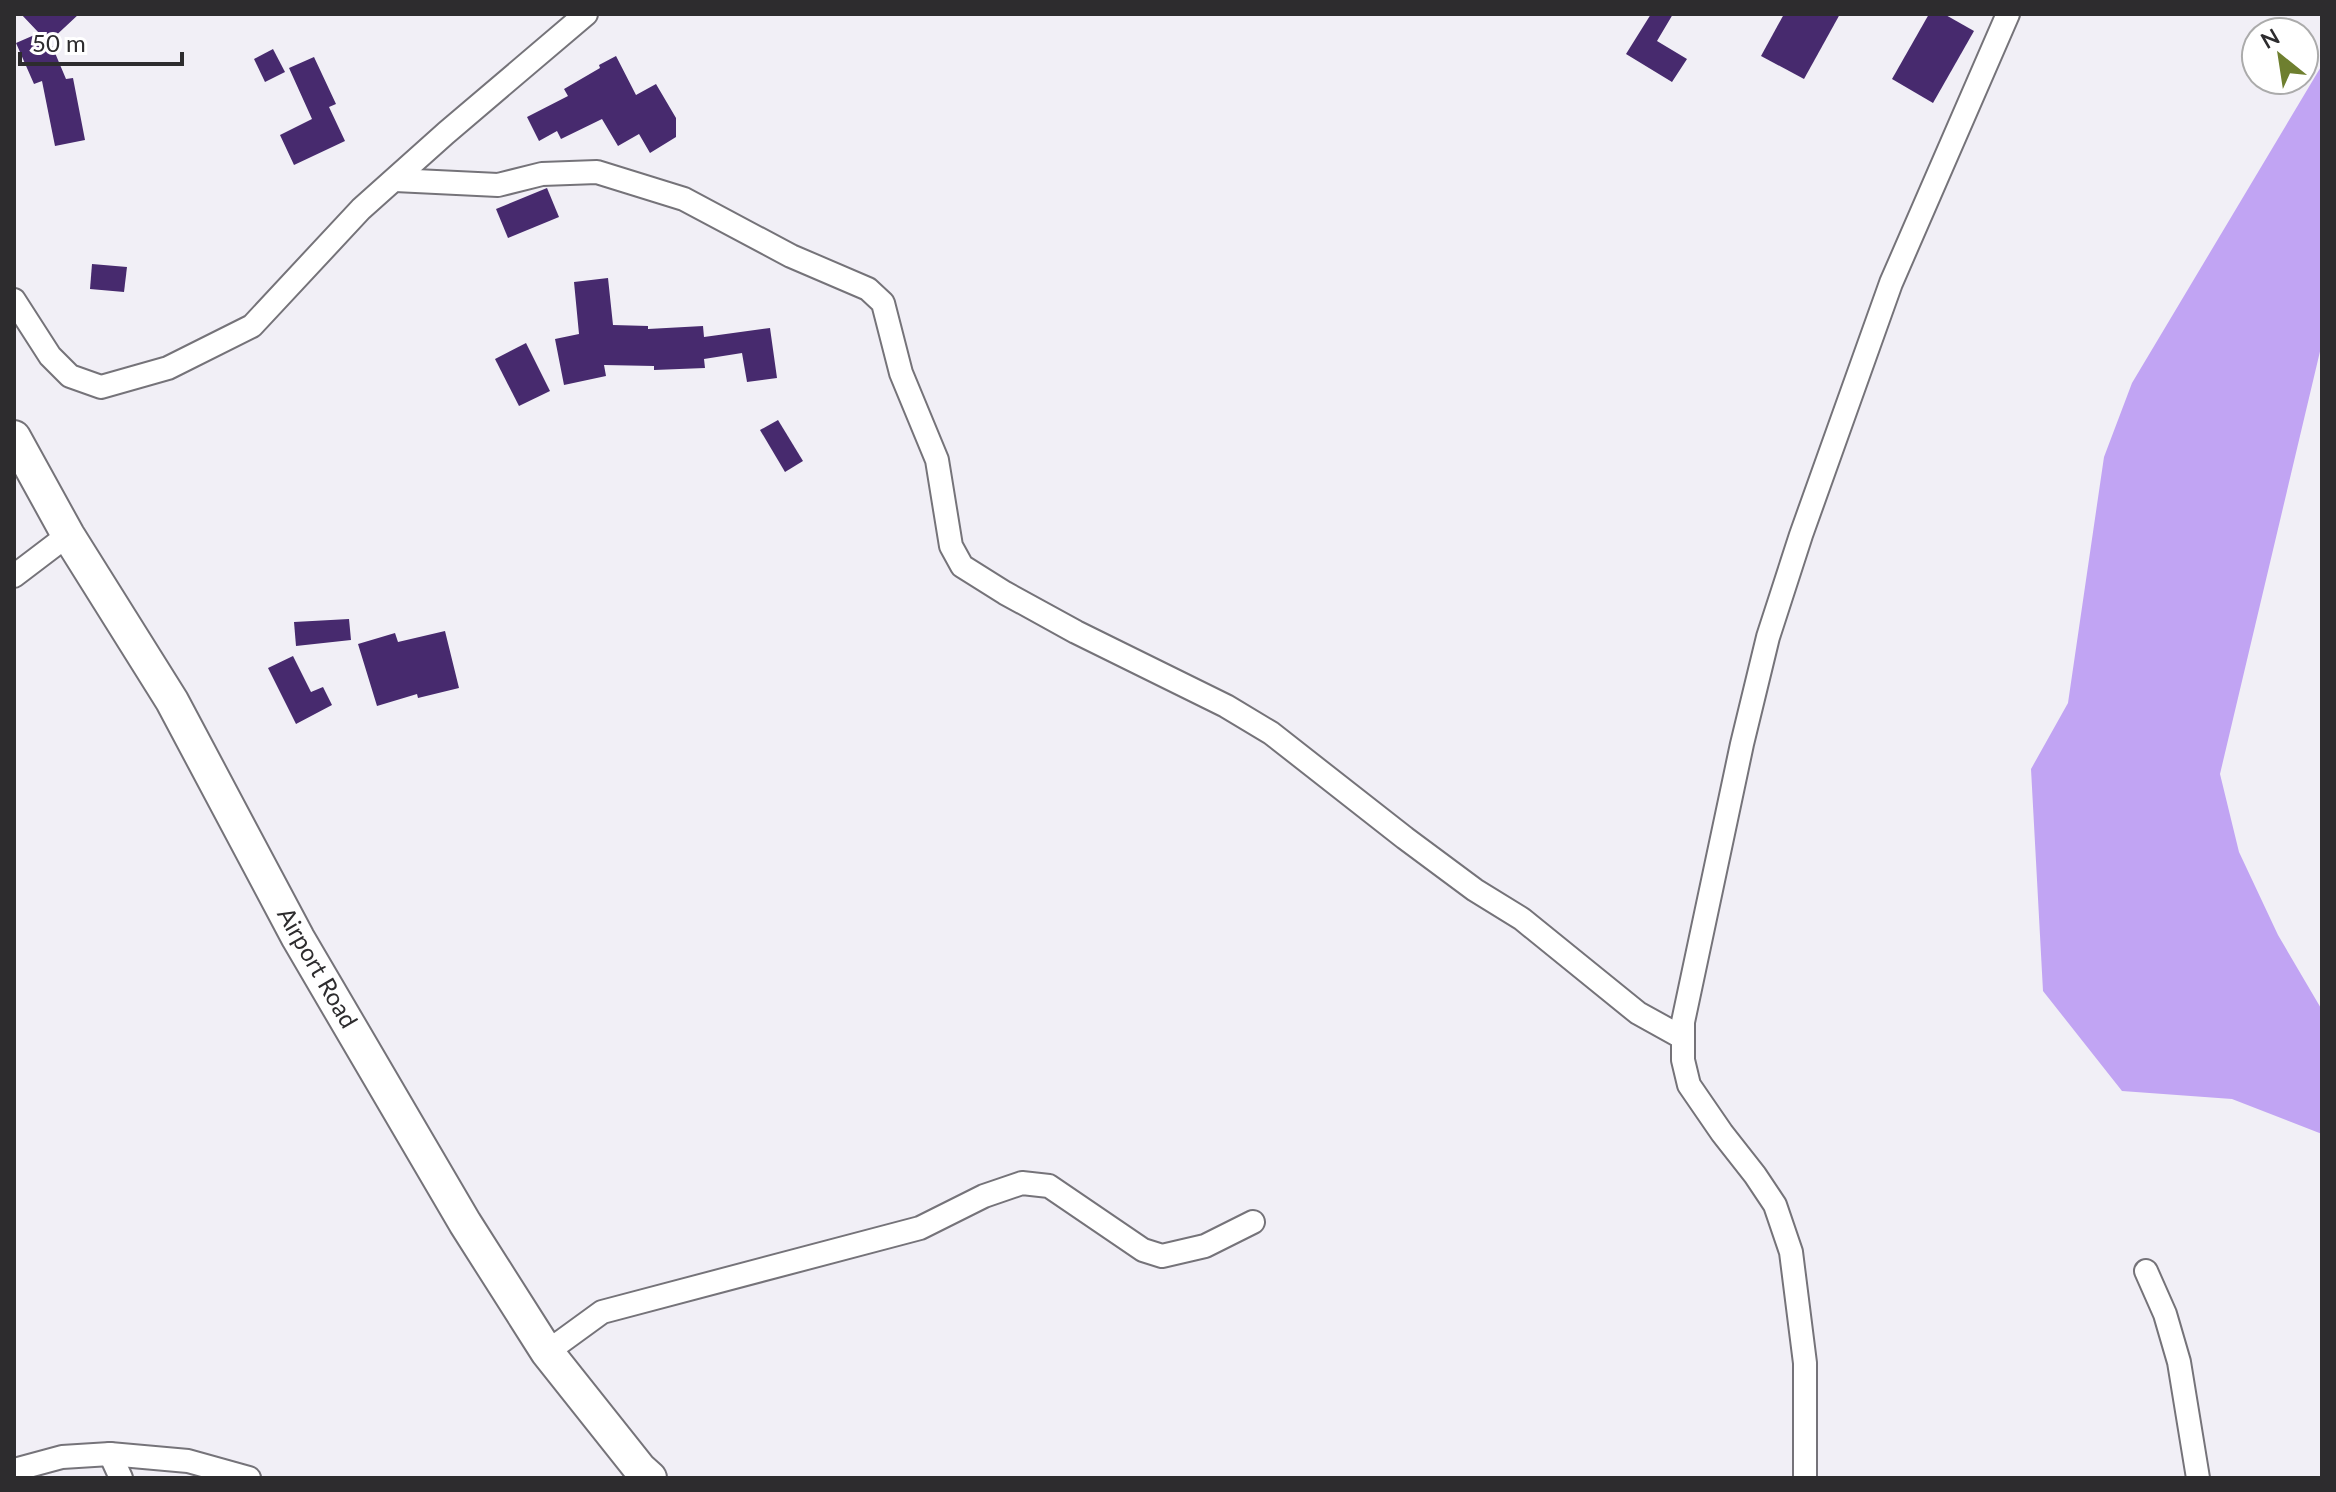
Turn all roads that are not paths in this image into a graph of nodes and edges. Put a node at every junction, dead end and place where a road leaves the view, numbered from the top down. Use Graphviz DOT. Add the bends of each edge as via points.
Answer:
graph roads {
  1 [pos="586,14"];
  2 [pos="2008,14"];
  3 [pos="395,180"];
  4 [pos="14,300"];
  5 [pos="14,437"];
  6 [pos="68,535"];
  7 [pos="14,576"];
  8 [pos="1683,1038"];
  9 [pos="1253,1222"];
  10 [pos="2146,1271"];
  11 [pos="547,1352"];
  12 [pos="110,1454"];
  13 [pos="14,1470"];
  14 [pos="121,1478"];
  15 [pos="249,1478"];
  16 [pos="650,1478"];
  17 [pos="1805,1478"];
  18 [pos="2198,1478"];
  1 -- 3 [label="street"];
  2 -- 8 [label="street" via="1891,283 1773,623 1742,744"];
  3 -- 4 [label="street" via="328,242 252,326 168,368 101,387 70,376 50,356"];
  3 -- 8 [label="street" via="498,185 542,174 597,172 684,199 791,256 868,289 883,303 901,373 937,460 951,546 962,566 1271,733 1475,890 1522,919 1638,1013"];
  5 -- 6 [label="main road, Airport Road"];
  6 -- 7 [label="street"];
  6 -- 11 [label="main road, Airport Road" via="172,701 298,938"];
  8 -- 17 [label="street" via="1689,1085 1775,1205 1791,1252 1805,1363"];
  9 -- 11 [label="street" via="1205,1246 1162,1256 1143,1250 1049,1186 1022,1183 920,1228 602,1312"];
  10 -- 18 [label="street" via="2179,1362"];
  11 -- 16 [label="main road, Airport Road"];
  12 -- 13 [label="street" via="62,1457"];
  12 -- 14 [label="street"];
  12 -- 15 [label="street" via="188,1461"];
}
